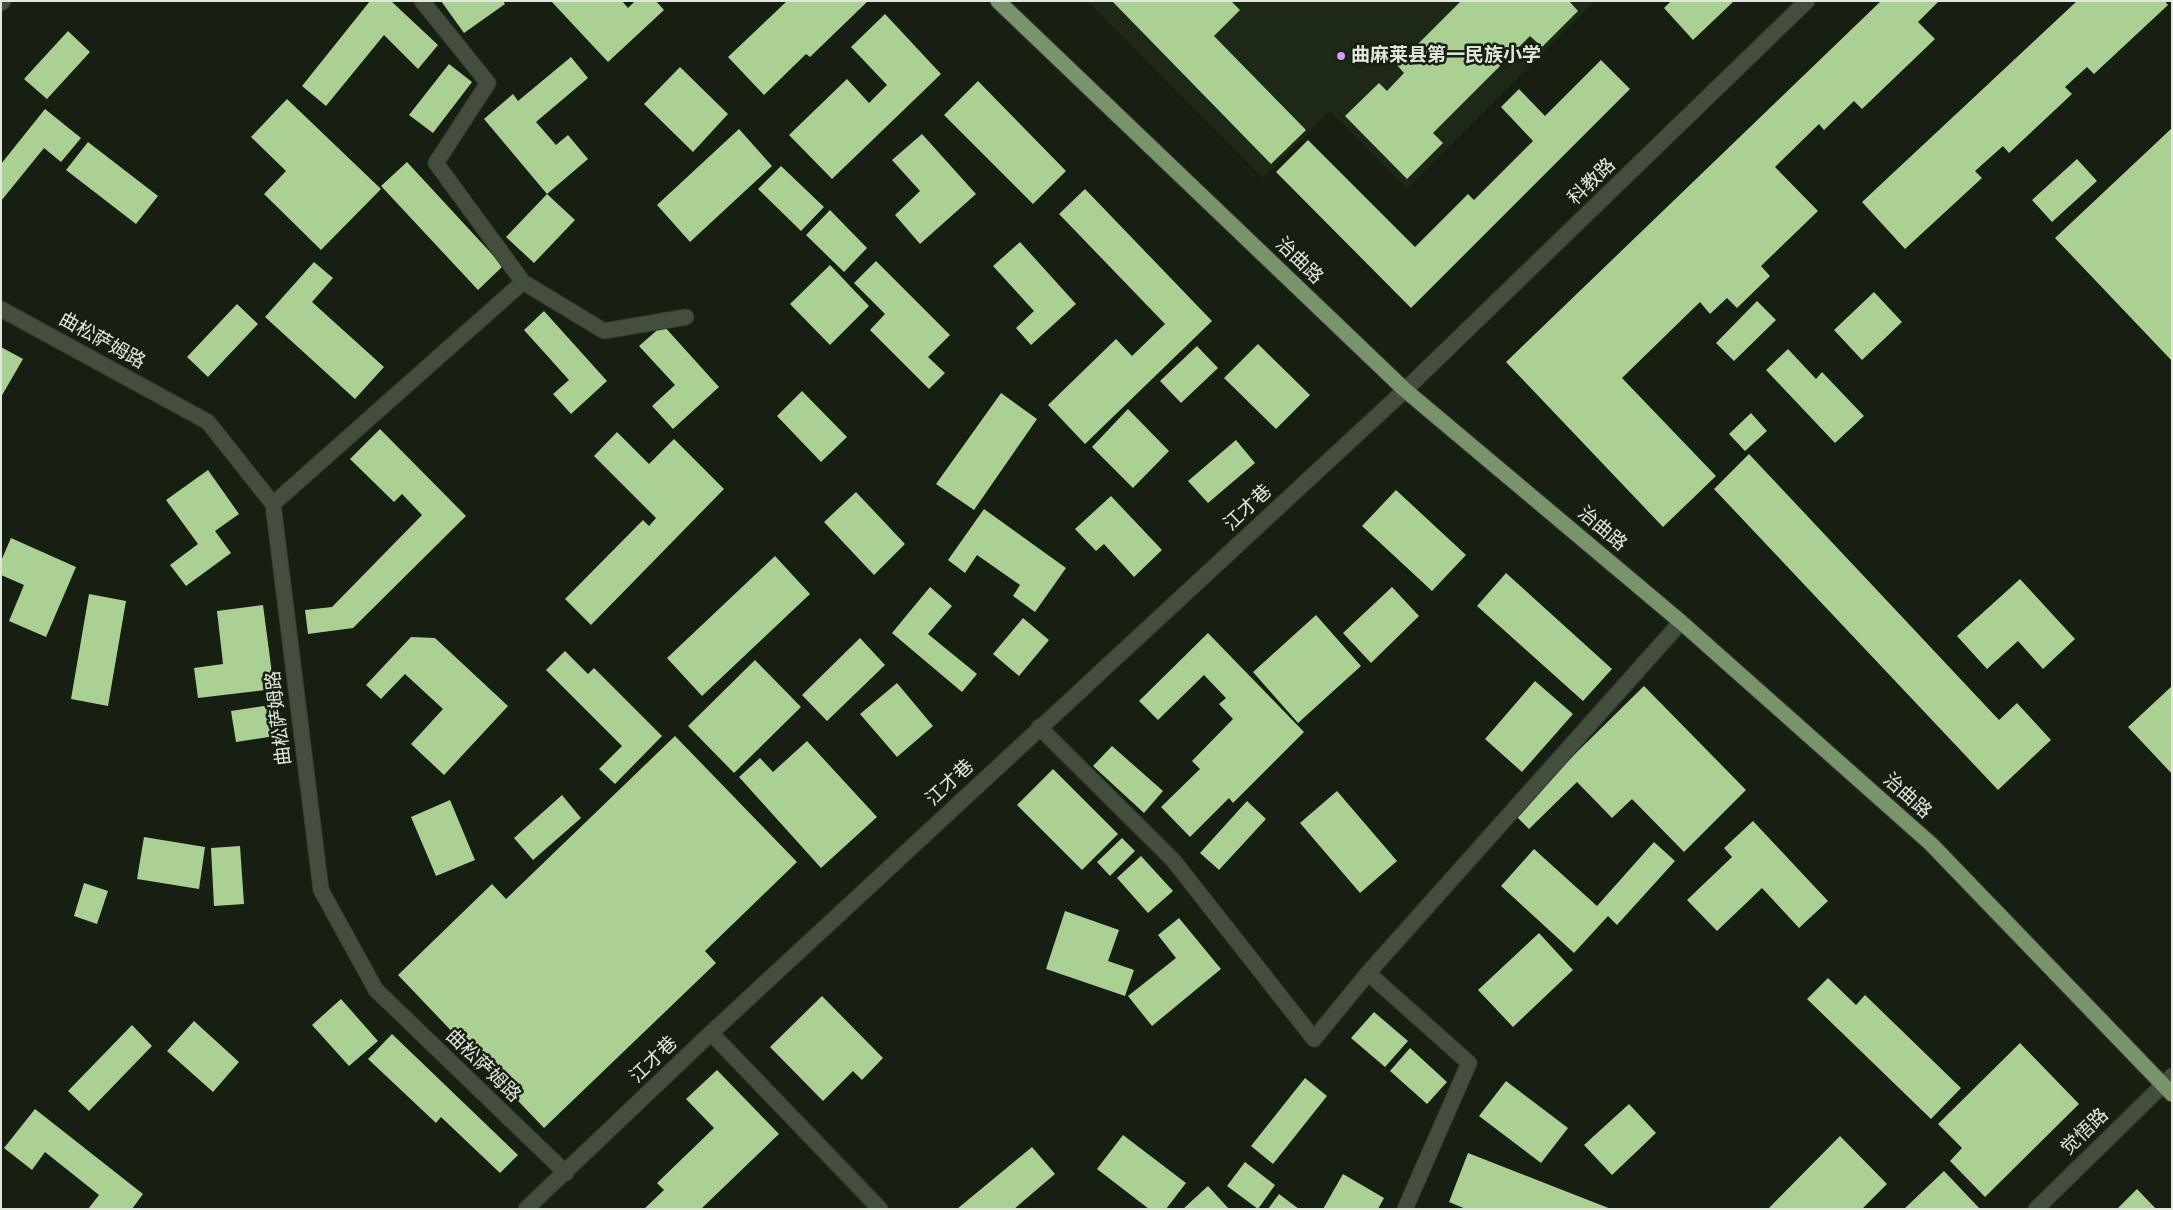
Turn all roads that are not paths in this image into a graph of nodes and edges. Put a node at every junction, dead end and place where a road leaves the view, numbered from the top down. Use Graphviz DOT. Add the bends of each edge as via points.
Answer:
graph roads {
  1 [pos="422,1"];
  2 [pos="998,1"];
  3 [pos="1806,1"];
  4 [pos="523,282"];
  5 [pos="1,309"];
  6 [pos="686,316"];
  7 [pos="1405,390"];
  8 [pos="273,504"];
  9 [pos="1681,622"];
  10 [pos="1039,727"];
  11 [pos="1368,973"];
  12 [pos="711,1033"];
  13 [pos="2169,1085"];
  14 [pos="566,1173"];
  15 [pos="526,1209"];
  16 [pos="880,1209"];
  17 [pos="1405,1209"];
  18 [pos="2036,1209"];
  1 -- 4 [label="street" via="488,83 436,163"];
  2 -- 7 [label="main road, 治曲路"];
  3 -- 7 [label="street, 科教路"];
  4 -- 6 [label="street" via="604,330"];
  4 -- 8 [label="street"];
  5 -- 8 [label="street, 曲松萨姆路" via="208,422"];
  7 -- 9 [label="main road, 治曲路"];
  7 -- 10 [label="street, 江才巷"];
  8 -- 14 [label="street, 曲松萨姆路" via="321,890 376,990"];
  9 -- 11 [label="street"];
  9 -- 13 [label="main road, 治曲路" via="1931,844"];
  10 -- 11 [label="street" via="1173,860 1314,1039"];
  10 -- 12 [label="street, 江才巷"];
  11 -- 17 [label="street" via="1469,1063"];
  12 -- 14 [label="street, 江才巷"];
  12 -- 16 [label="street"];
  13 -- 18 [label="street, 觉悟路"];
  14 -- 15 [label="street, 江才巷"];
}
